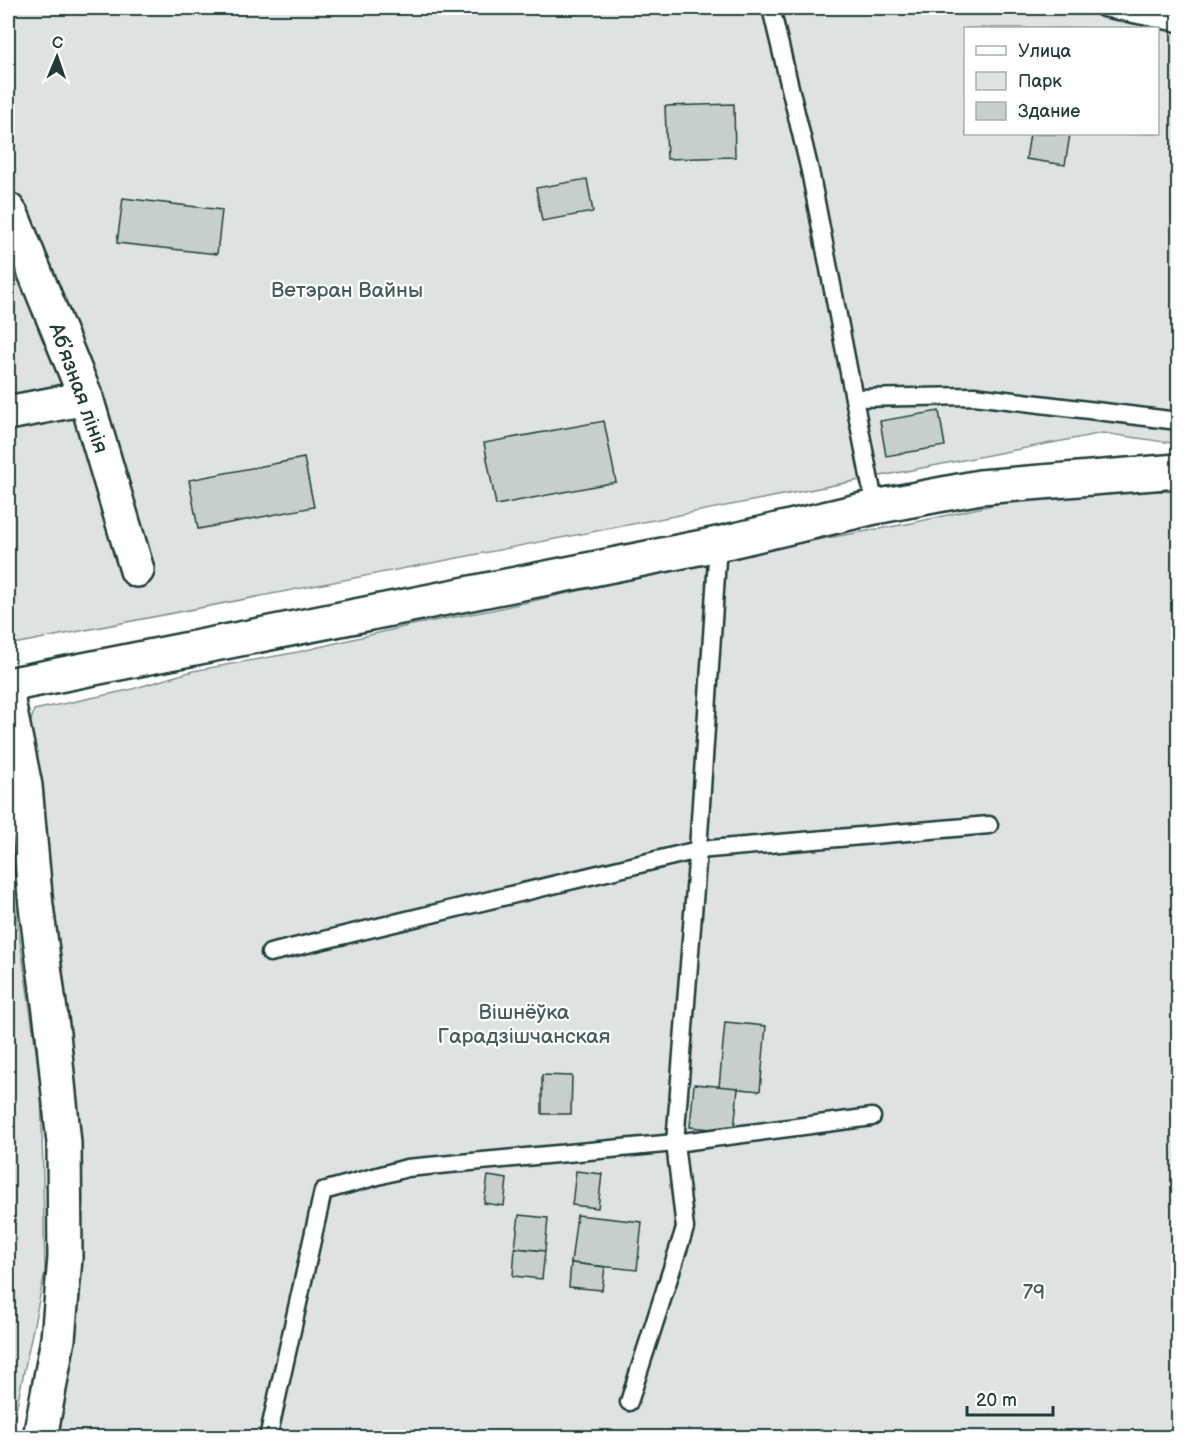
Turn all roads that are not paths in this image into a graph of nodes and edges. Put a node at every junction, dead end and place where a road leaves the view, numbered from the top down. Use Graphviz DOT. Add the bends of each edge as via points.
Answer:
graph roads {
  1 [pos="771,8"];
  2 [pos="1103,8"];
  3 [pos="1179,23"];
  4 [pos="9,214"];
  5 [pos="86,398"];
  6 [pos="854,398"];
  7 [pos="8,412"];
  8 [pos="1179,421"];
  9 [pos="1179,471"];
  10 [pos="875,507"];
  11 [pos="718,544"];
  12 [pos="137,570"];
  13 [pos="8,685"];
  14 [pos="8,701"];
  15 [pos="989,825"];
  16 [pos="698,850"];
  17 [pos="270,953"];
  18 [pos="872,1116"];
  19 [pos="675,1143"];
  20 [pos="629,1402"];
  21 [pos="39,1437"];
  22 [pos="268,1437"];
  1 -- 6 [label="lane" via="810,171"];
  2 -- 3 [label="lane"];
  4 -- 5 [label="street, Абʼязная лінія"];
  5 -- 7 [label="street"];
  5 -- 12 [label="street, Абʼязная лінія"];
  6 -- 8 [label="lane" via="974,396"];
  6 -- 10 [label="lane"];
  9 -- 10 [label="street" via="980,487"];
  10 -- 11 [label="street"];
  11 -- 13 [label="street"];
  11 -- 16 [label="lane"];
  14 -- 21 [label="street" via="25,786 64,1143 65,1258 58,1339"];
  15 -- 16 [label="lane"];
  16 -- 17 [label="lane"];
  16 -- 19 [label="lane"];
  18 -- 19 [label="lane"];
  19 -- 20 [label="lane" via="685,1228"];
  19 -- 22 [label="lane" via="407,1168 323,1191"];
}
